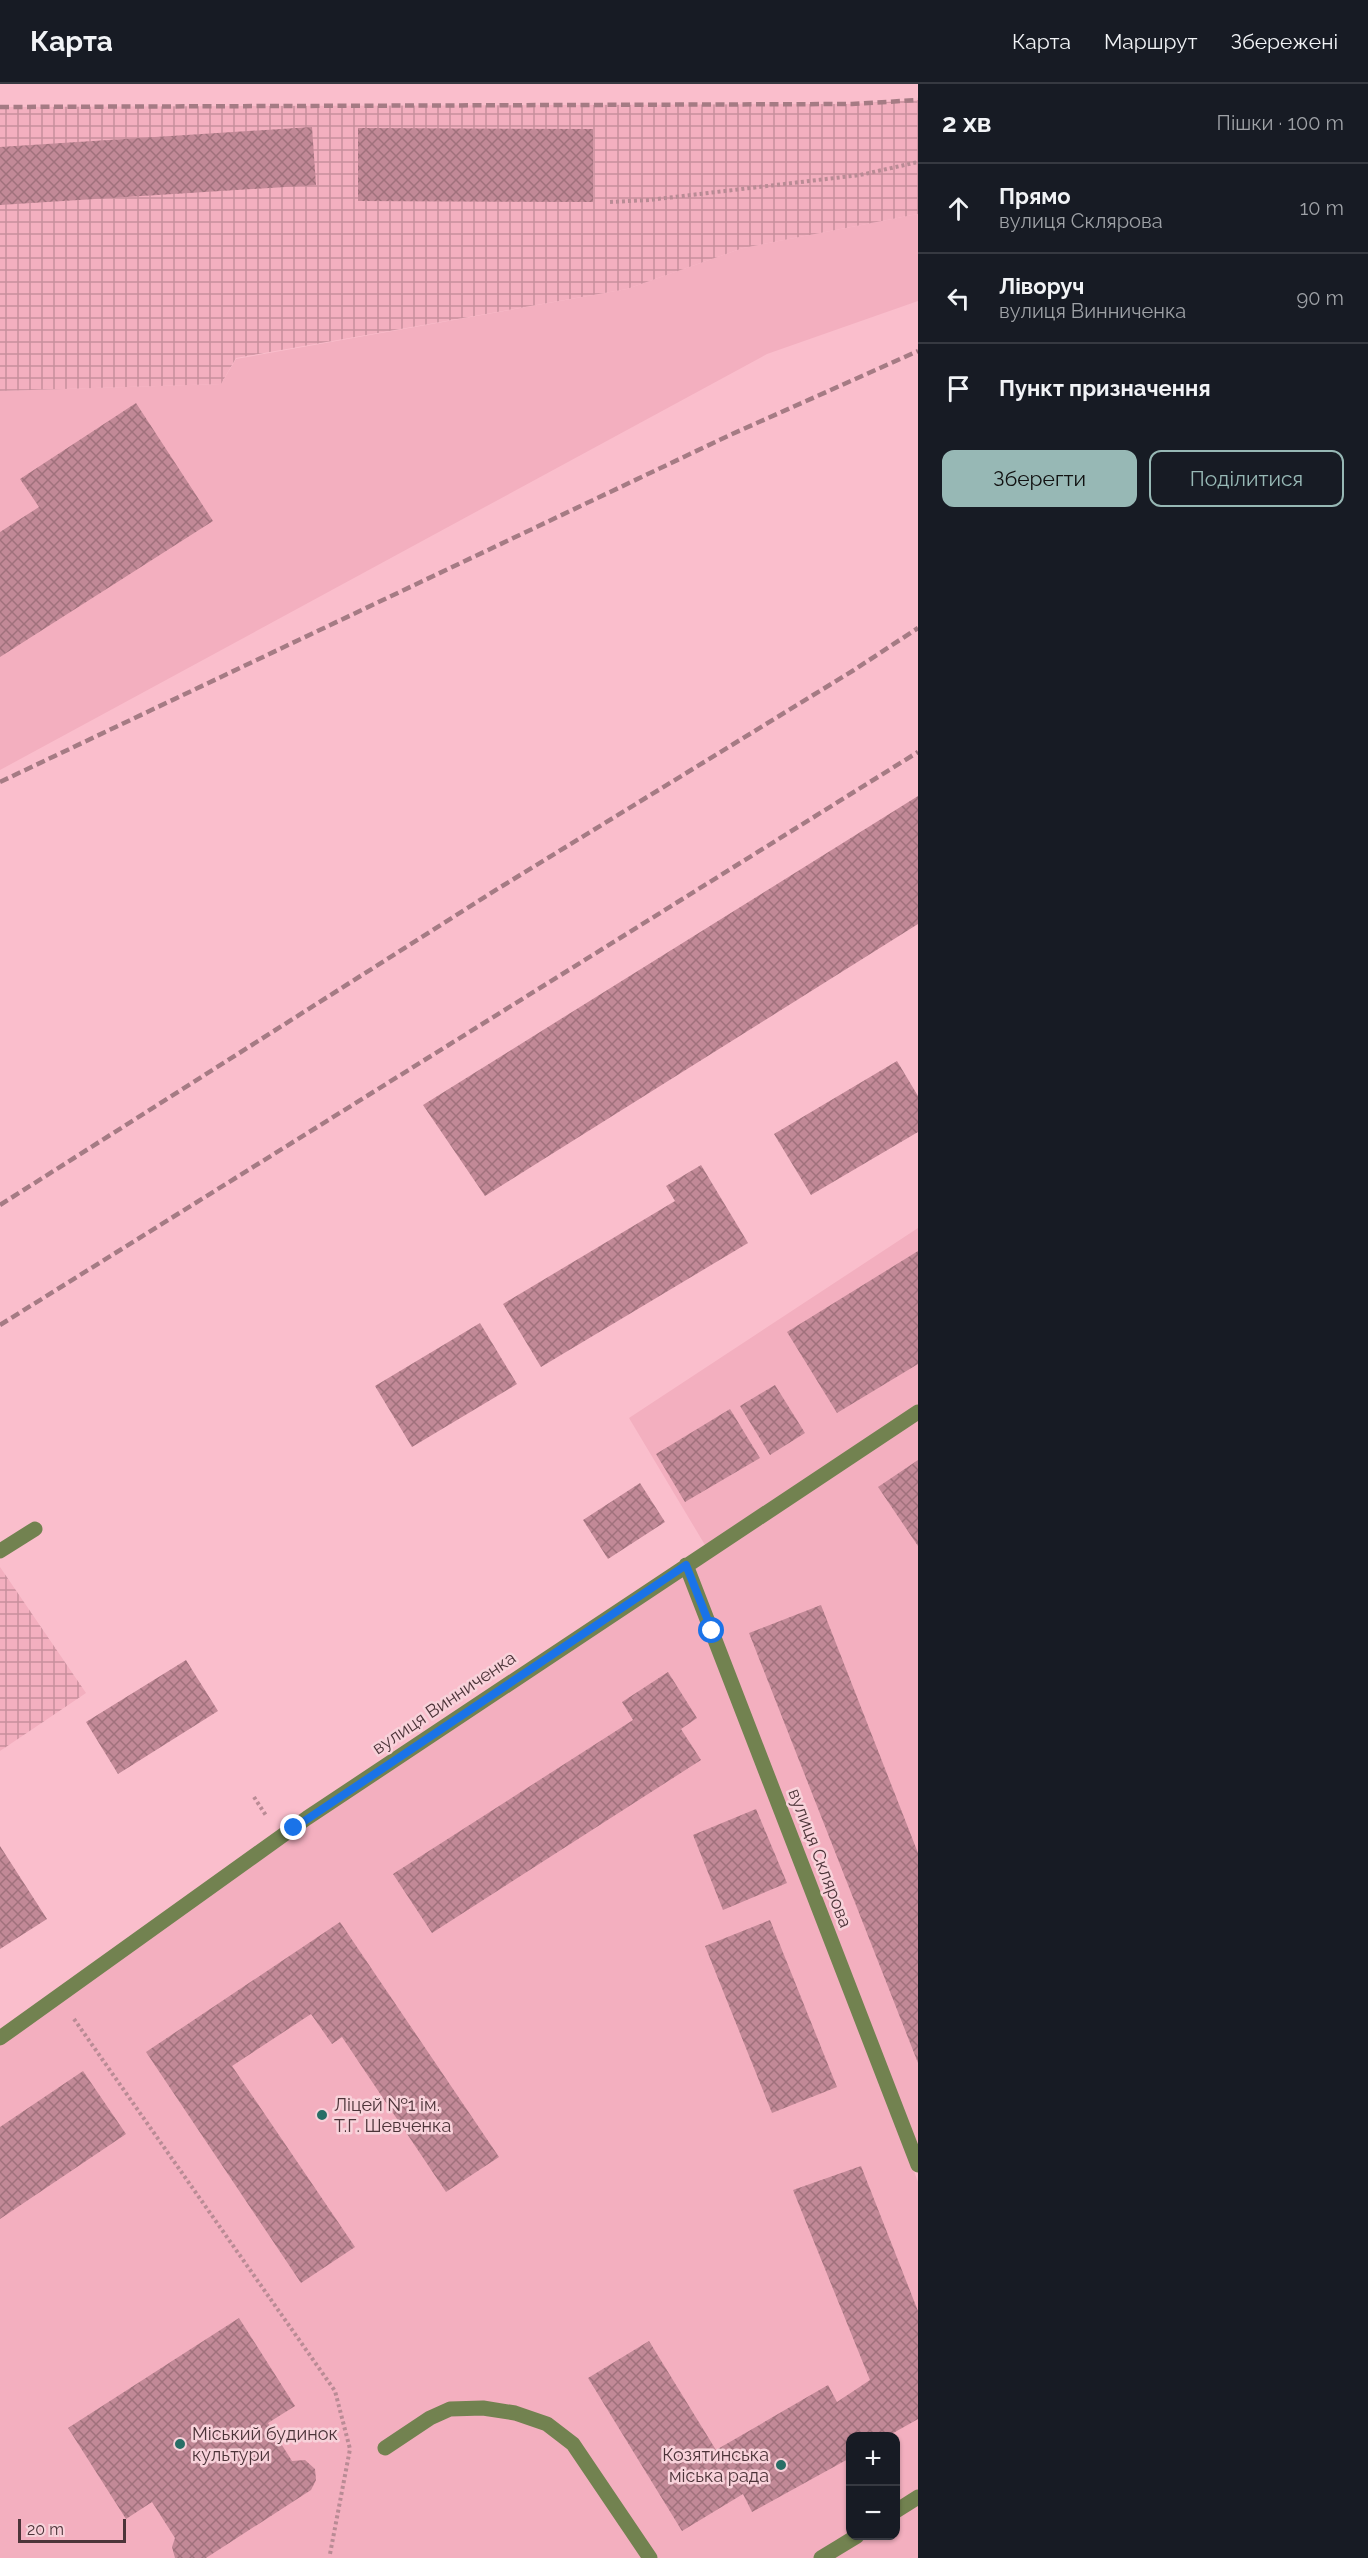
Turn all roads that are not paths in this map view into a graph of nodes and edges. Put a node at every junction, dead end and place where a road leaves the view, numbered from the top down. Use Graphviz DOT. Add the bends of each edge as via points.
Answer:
graph roads {
  1 [pos="918,1412"];
  2 [pos="35,1529"];
  3 [pos="0,1551"];
  4 [pos="686,1565"];
  5 [pos="2,2032"];
  6 [pos="918,2165"];
  7 [pos="386,2448"];
  8 [pos="918,2497"];
  9 [pos="900,2508"];
  10 [pos="849,2540"];
  11 [pos="650,2558"];
  12 [pos="821,2558"];
  1 -- 4 [label="street, вулиця Винниченка"];
  2 -- 3 [label="street"];
  4 -- 5 [label="street, вулиця Винниченка" via="307,1818"];
  4 -- 6 [label="street, вулиця Склярова"];
  7 -- 11 [label="street" via="450,2409 483,2408 547,2424 573,2444"];
  8 -- 9 [label="street"];
  10 -- 12 [label="street"];
}
